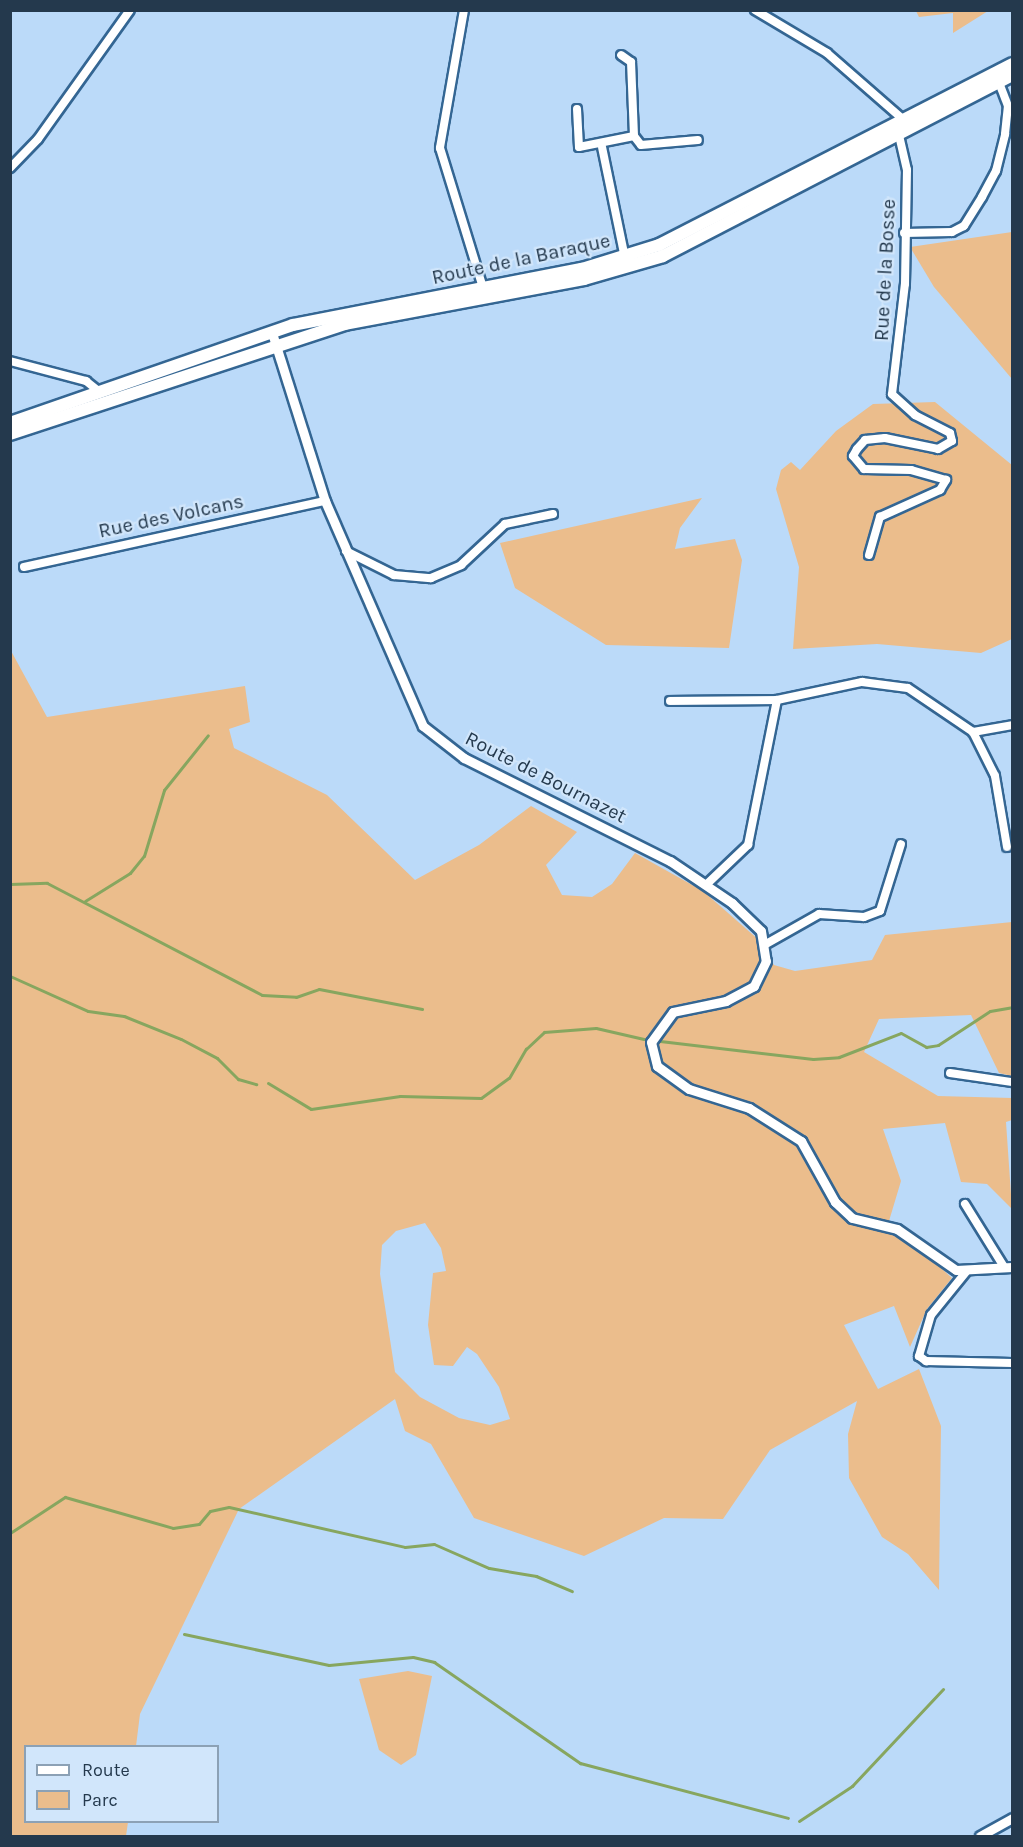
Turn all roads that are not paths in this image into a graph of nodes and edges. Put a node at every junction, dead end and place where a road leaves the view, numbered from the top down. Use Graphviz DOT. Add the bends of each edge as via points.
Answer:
graph roads {
  1 [pos="130,10"];
  2 [pos="464,10"];
  3 [pos="755,10"];
  4 [pos="621,55"];
  5 [pos="1012,64"];
  6 [pos="1012,69"];
  7 [pos="1012,75"];
  8 [pos="997,78"];
  9 [pos="577,109"];
  10 [pos="902,120"];
  11 [pos="916,126"];
  12 [pos="1009,134"];
  13 [pos="898,135"];
  14 [pos="634,136"];
  15 [pos="698,140"];
  16 [pos="602,147"];
  17 [pos="10,168"];
  18 [pos="904,232"];
  19 [pos="627,262"];
  20 [pos="484,293"];
  21 [pos="274,339"];
  22 [pos="10,361"];
  23 [pos="104,397"];
  24 [pos="10,423"];
  25 [pos="10,434"];
  26 [pos="325,501"];
  27 [pos="553,514"];
  28 [pos="346,551"];
  29 [pos="869,555"];
  30 [pos="24,567"];
  31 [pos="777,700"];
  32 [pos="670,701"];
  33 [pos="1012,724"];
  34 [pos="972,732"];
  35 [pos="901,844"];
  36 [pos="1007,847"];
  37 [pos="708,884"];
  38 [pos="766,944"];
  39 [pos="950,1073"];
  40 [pos="1012,1082"];
  41 [pos="965,1204"];
  42 [pos="1008,1267"];
  43 [pos="966,1272"];
  44 [pos="1012,1363"];
  45 [pos="1012,1818"];
  46 [pos="980,1836"];
  1 -- 17 [label="street" via="38,139"];
  2 -- 20 [label="street" via="440,148"];
  3 -- 10 [label="street" via="827,53"];
  4 -- 14 [label="street" via="631,62"];
  5 -- 8 [label="main road, Route de la Baraque"];
  6 -- 8 [label="main road, Route de la Baraque"];
  7 -- 8 [label="main road"];
  8 -- 10 [label="main road, Route de la Baraque"];
  8 -- 11 [label="main road, Route de la Baraque"];
  8 -- 12 [label="street" via="1008,106"];
  9 -- 16 [label="street" via="579,147"];
  10 -- 11 [label="street"];
  10 -- 19 [label="main road, Route de la Baraque"];
  11 -- 13 [label="main road, Route de la Baraque"];
  12 -- 18 [label="street" via="996,171 964,226 938,234"];
  13 -- 18 [label="street, Rue de la Bosse" via="907,170"];
  13 -- 19 [label="main road, Route de la Baraque" via="755,211"];
  14 -- 15 [label="street" via="641,145"];
  14 -- 16 [label="street"];
  16 -- 19 [label="street"];
  18 -- 29 [label="street, Rue de la Bosse" via="905,284 892,394 915,415 950,433 952,441 938,449 885,438 865,440 857,449 853,456 864,469 912,470 946,480 940,490 880,517"];
  19 -- 20 [label="main road, Route de la Baraque"];
  20 -- 21 [label="main road, Route de la Baraque"];
  21 -- 23 [label="main road, Route de la Baraque"];
  21 -- 26 [label="street, Route de Bournazet"];
  22 -- 23 [label="street" via="86,381"];
  23 -- 24 [label="main road, Route de la Baraque"];
  23 -- 25 [label="main road, Route de la Baraque"];
  26 -- 28 [label="street, Route de Bournazet"];
  26 -- 30 [label="street, Rue des Volcans"];
  27 -- 28 [label="street" via="505,524 461,565 431,578 394,575"];
  28 -- 37 [label="street, Route de Bournazet" via="411,709 441,744"];
  31 -- 32 [label="street"];
  31 -- 34 [label="street" via="845,684 885,683 932,699"];
  31 -- 37 [label="street" via="748,844"];
  33 -- 34 [label="street"];
  34 -- 36 [label="street" via="994,776"];
  35 -- 38 [label="street" via="880,912 864,917 819,914"];
  37 -- 38 [label="street, Route de Bournazet" via="755,923"];
  38 -- 43 [label="street" via="766,961 754,986 726,1001 673,1011 651,1042 657,1066 668,1078 749,1108 801,1141 835,1202 852,1218 897,1229 942,1264"];
  39 -- 40 [label="street"];
  41 -- 42 [label="street"];
  42 -- 43 [label="street"];
  43 -- 44 [label="street" via="931,1315 919,1356 926,1361"];
  45 -- 46 [label="street"];
}
